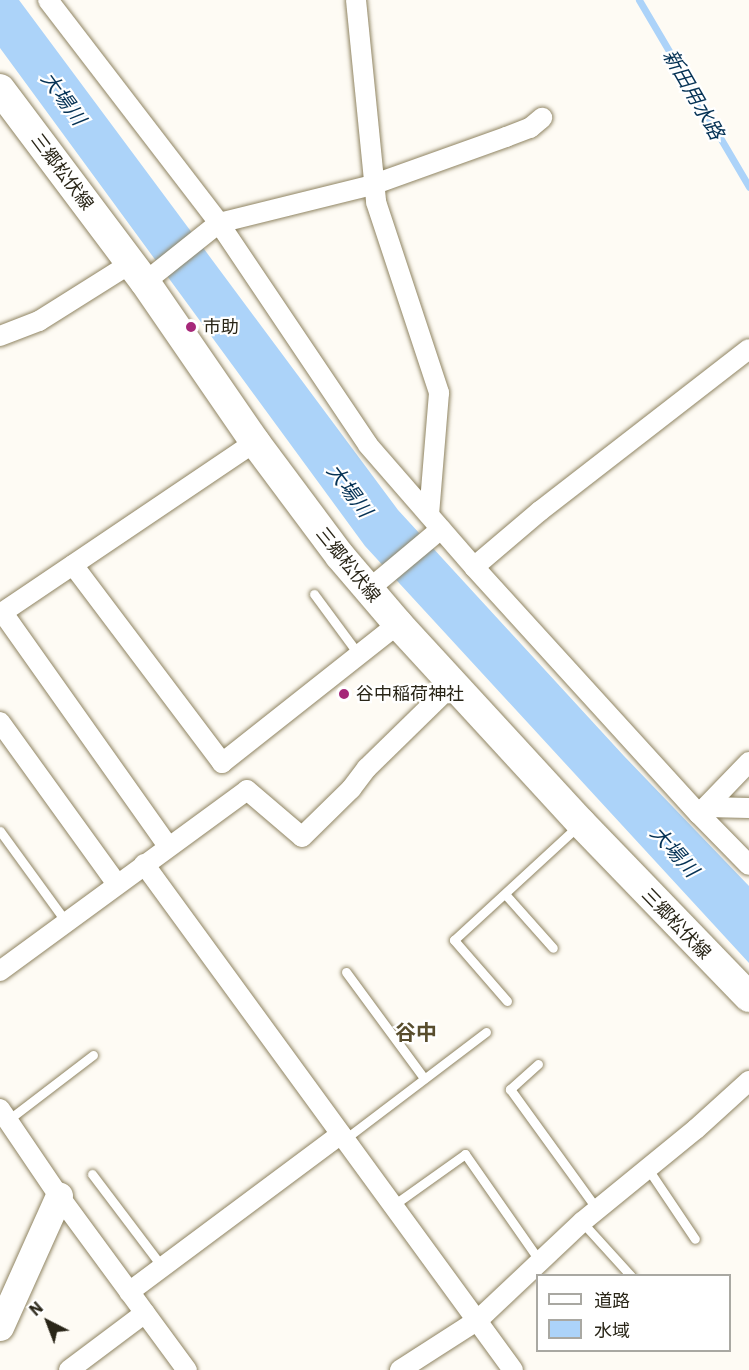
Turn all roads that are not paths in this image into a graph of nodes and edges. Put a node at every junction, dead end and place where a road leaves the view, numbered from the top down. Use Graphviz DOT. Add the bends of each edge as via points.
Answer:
graph roads {
  1 [pos="48,0"];
  2 [pos="356,0"];
  3 [pos="0,89"];
  4 [pos="542,118"];
  5 [pos="372,185"];
  6 [pos="214,226"];
  7 [pos="144,272"];
  8 [pos="0,336"];
  9 [pos="748,351"];
  10 [pos="255,442"];
  11 [pos="434,526"];
  12 [pos="73,565"];
  13 [pos="474,567"];
  14 [pos="375,584"];
  15 [pos="315,594"];
  16 [pos="1,613"];
  17 [pos="398,624"];
  18 [pos="359,655"];
  19 [pos="453,684"];
  20 [pos="0,722"];
  21 [pos="749,762"];
  22 [pos="749,808"];
  23 [pos="702,810"];
  24 [pos="580,823"];
  25 [pos="0,831"];
  26 [pos="168,846"];
  27 [pos="144,864"];
  28 [pos="749,865"];
  29 [pos="117,884"];
  30 [pos="505,894"];
  31 [pos="66,922"];
  32 [pos="553,948"];
  33 [pos="0,970"];
  34 [pos="346,972"];
  35 [pos="749,997"];
  36 [pos="507,1000"];
  37 [pos="486,1032"];
  38 [pos="93,1055"];
  39 [pos="538,1064"];
  40 [pos="424,1078"];
  41 [pos="749,1081"];
  42 [pos="4,1114"];
  43 [pos="343,1136"];
  44 [pos="648,1169"];
  45 [pos="92,1174"];
  46 [pos="59,1196"];
  47 [pos="395,1204"];
  48 [pos="597,1209"];
  49 [pos="582,1222"];
  50 [pos="695,1239"];
  51 [pos="539,1260"];
  52 [pos="163,1268"];
  53 [pos="631,1274"];
  54 [pos="129,1292"];
  55 [pos="145,1313"];
  56 [pos="478,1320"];
  57 [pos="0,1328"];
  58 [pos="69,1370"];
  59 [pos="187,1370"];
  60 [pos="400,1370"];
  61 [pos="513,1370"];
  1 -- 6 [label="street"];
  2 -- 5 [label="street"];
  3 -- 7 [label="main road, 三郷松伏線"];
  4 -- 5 [label="street" via="530,128"];
  5 -- 6 [label="street"];
  5 -- 11 [label="street" via="439,393"];
  6 -- 7 [label="street"];
  6 -- 11 [label="street" via="368,445"];
  7 -- 8 [label="street"];
  7 -- 10 [label="main road, 三郷松伏線"];
  9 -- 13 [label="street" via="540,511"];
  10 -- 12 [label="street"];
  10 -- 14 [label="main road, 三郷松伏線"];
  11 -- 13 [label="street"];
  11 -- 14 [label="street"];
  12 -- 16 [label="street"];
  12 -- 18 [label="street" via="222,763"];
  13 -- 23 [label="street"];
  14 -- 17 [label="main road, 三郷松伏線"];
  15 -- 18 [label="lane"];
  16 -- 26 [label="street"];
  17 -- 18 [label="street"];
  17 -- 19 [label="main road, 三郷松伏線"];
  19 -- 24 [label="main road, 三郷松伏線"];
  19 -- 26 [label="street" via="302,837 247,790"];
  20 -- 29 [label="street"];
  21 -- 23 [label="street"];
  22 -- 23 [label="street"];
  23 -- 28 [label="street"];
  24 -- 30 [label="lane"];
  24 -- 35 [label="main road, 三郷松伏線"];
  25 -- 31 [label="lane"];
  26 -- 27 [label="street"];
  27 -- 29 [label="street"];
  27 -- 43 [label="street"];
  29 -- 31 [label="street"];
  30 -- 32 [label="lane"];
  30 -- 36 [label="lane" via="454,940"];
  31 -- 33 [label="street"];
  34 -- 40 [label="lane"];
  37 -- 40 [label="lane"];
  38 -- 42 [label="lane"];
  39 -- 48 [label="lane" via="510,1089"];
  40 -- 43 [label="lane"];
  41 -- 44 [label="street"];
  42 -- 46 [label="street"];
  43 -- 47 [label="street"];
  43 -- 52 [label="street"];
  44 -- 48 [label="street"];
  44 -- 50 [label="lane"];
  45 -- 52 [label="lane"];
  46 -- 54 [label="street"];
  46 -- 57 [label="street"];
  47 -- 51 [label="lane" via="465,1154"];
  47 -- 56 [label="street"];
  48 -- 49 [label="street"];
  49 -- 51 [label="street"];
  49 -- 53 [label="lane"];
  51 -- 56 [label="street"];
  52 -- 54 [label="street"];
  54 -- 55 [label="street"];
  55 -- 58 [label="street"];
  55 -- 59 [label="street"];
  56 -- 60 [label="street"];
  56 -- 61 [label="street"];
}
